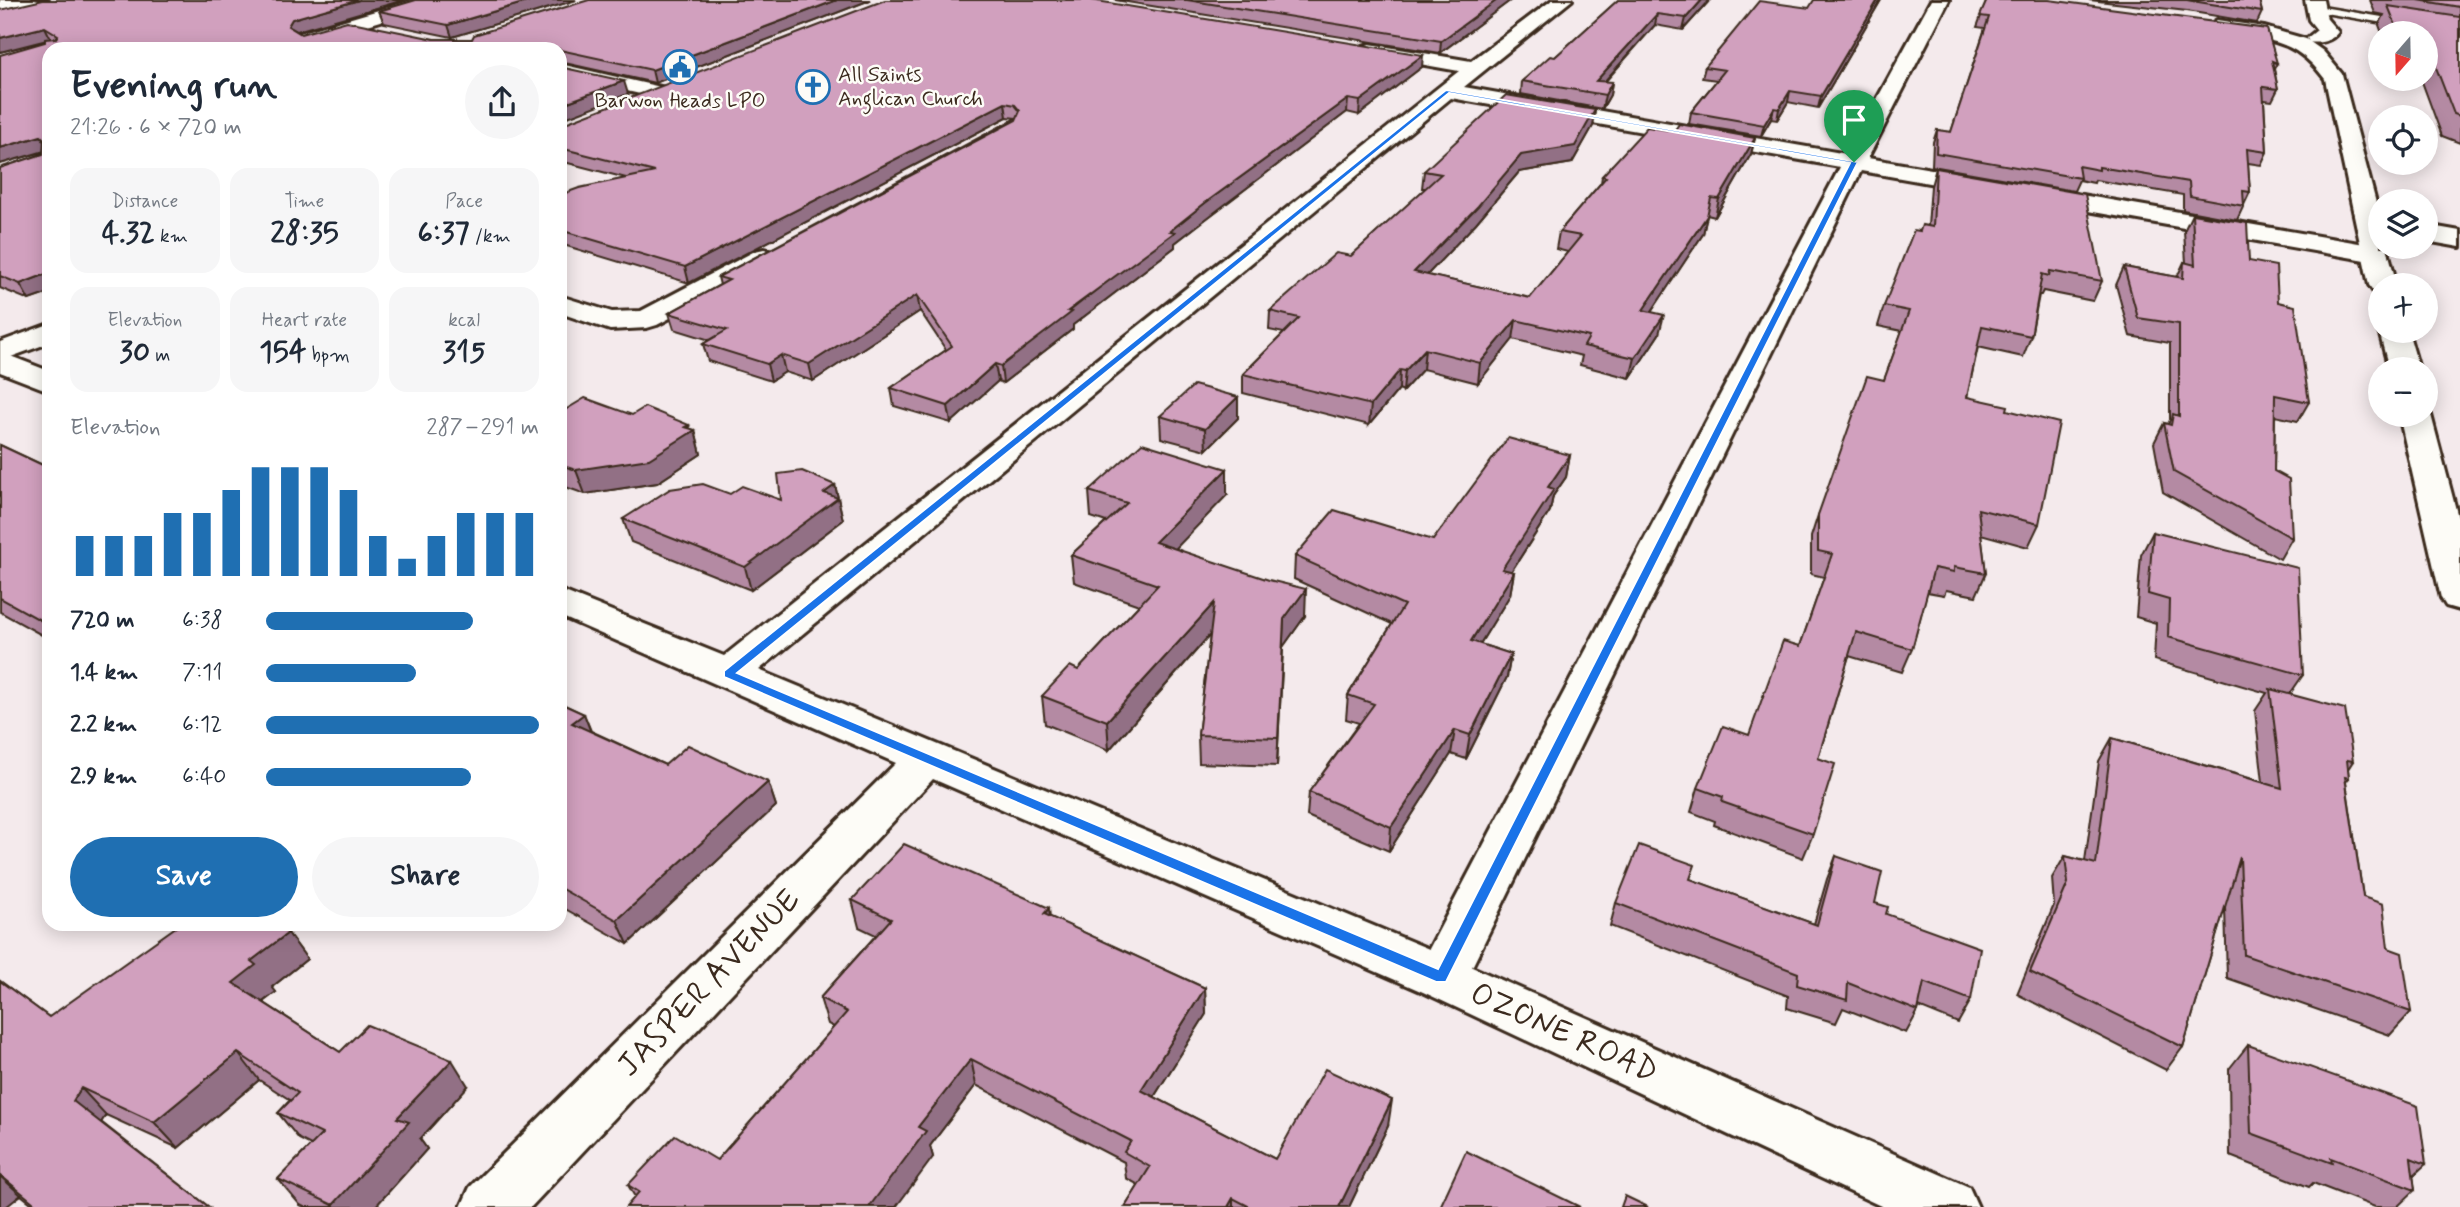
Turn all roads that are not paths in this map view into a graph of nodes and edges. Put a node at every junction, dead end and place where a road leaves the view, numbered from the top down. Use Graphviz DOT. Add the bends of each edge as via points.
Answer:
graph roads {
  1 [pos="39,0"];
  2 [pos="432,0"];
  3 [pos="1563,0"];
  4 [pos="1940,0"];
  5 [pos="0,5"];
  6 [pos="2202,22"];
  7 [pos="2308,23"];
  8 [pos="351,25"];
  9 [pos="391,33"];
  10 [pos="2460,33"];
  11 [pos="305,38"];
  12 [pos="1352,47"];
  13 [pos="2340,62"];
  14 [pos="1475,68"];
  15 [pos="567,72"];
  16 [pos="683,83"];
  17 [pos="1448,91"];
  18 [pos="658,92"];
  19 [pos="621,107"];
  20 [pos="1854,162"];
  21 [pos="2368,192"];
  22 [pos="2438,235"];
  23 [pos="2460,239"];
  24 [pos="780,248"];
  25 [pos="2368,253"];
  26 [pos="567,306"];
  27 [pos="42,336"];
  28 [pos="0,352"];
  29 [pos="0,361"];
  30 [pos="42,379"];
  31 [pos="2419,427"];
  32 [pos="2451,530"];
  33 [pos="2460,598"];
  34 [pos="567,605"];
  35 [pos="728,674"];
  36 [pos="926,760"];
  37 [pos="1441,977"];
  38 [pos="491,1207"];
  39 [pos="1948,1207"];
  1 -- 5 [label="street"];
  2 -- 8 [label="street"];
  3 -- 14 [label="street"];
  4 -- 20 [label="street"];
  6 -- 7 [label="street"];
  7 -- 10 [label="lane"];
  7 -- 13 [label="street"];
  7 -- 13 [label="street" via="2316,54"];
  8 -- 9 [label="street"];
  8 -- 11 [label="street"];
  12 -- 14 [label="street"];
  13 -- 21 [label="street"];
  14 -- 17 [label="street"];
  15 -- 18 [label="street"];
  16 -- 18 [label="street"];
  17 -- 20 [label="street"];
  17 -- 35 [label="street"];
  18 -- 19 [label="street"];
  20 -- 25 [label="street"];
  20 -- 37 [label="street"];
  22 -- 23 [label="street"];
  24 -- 26 [label="street" via="647,319 610,321"];
  27 -- 28 [label="street"];
  29 -- 30 [label="street"];
  31 -- 32 [label="street"];
  32 -- 33 [label="street"];
  34 -- 35 [label="street, OZONE ROAD"];
  35 -- 36 [label="street, OZONE ROAD"];
  36 -- 37 [label="street, OZONE ROAD"];
  36 -- 38 [label="street, JASPER AVENUE"];
  37 -- 39 [label="street, OZONE ROAD"];
}
